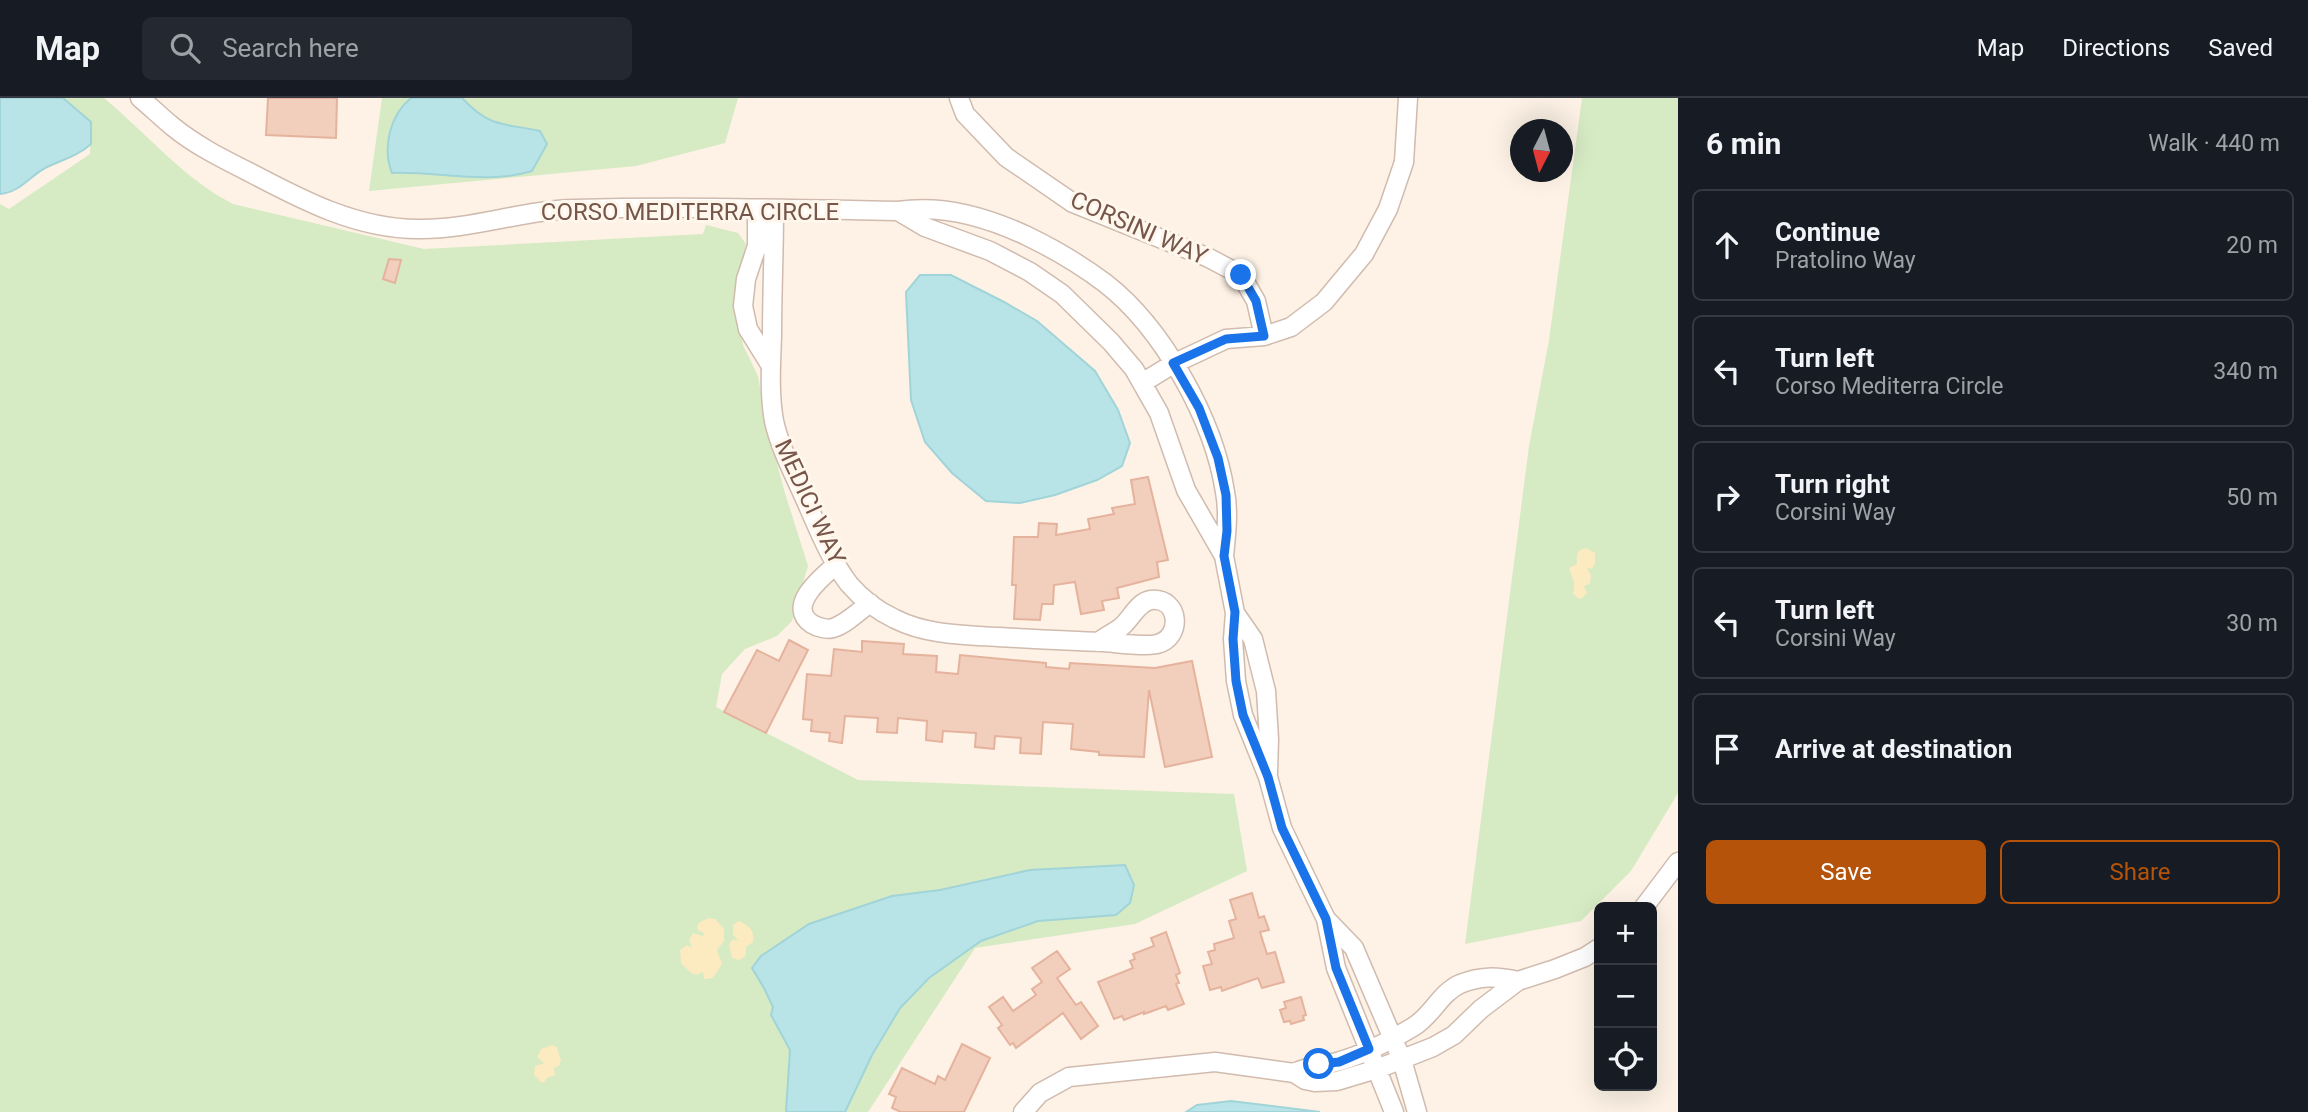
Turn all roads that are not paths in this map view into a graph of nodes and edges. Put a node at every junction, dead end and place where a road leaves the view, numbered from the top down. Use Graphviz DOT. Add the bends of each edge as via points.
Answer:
graph roads {
  1 [pos="140,98"];
  2 [pos="959,98"];
  3 [pos="1408,98"];
  4 [pos="766,209"];
  5 [pos="898,211"];
  6 [pos="1264,336"];
  7 [pos="1173,363"];
  8 [pos="771,366"];
  9 [pos="1142,383"];
  10 [pos="1224,556"];
  11 [pos="837,564"];
  12 [pos="870,603"];
  13 [pos="1235,612"];
  14 [pos="1098,642"];
  15 [pos="1268,777"];
  16 [pos="1678,862"];
  17 [pos="1648,902"];
  18 [pos="1326,919"];
  19 [pos="1594,950"];
  20 [pos="1518,981"];
  21 [pos="1392,1038"];
  22 [pos="1369,1049"];
  23 [pos="1402,1060"];
  24 [pos="1377,1069"];
  25 [pos="1294,1073"];
  26 [pos="1023,1112"];
  27 [pos="1394,1112"];
  28 [pos="1417,1112"];
  1 -- 4 [label="street, CORSO MEDITERRA CIRCLE" via="173,127 222,158 282,190 381,227 451,227 546,209"];
  2 -- 6 [label="street, CORSINI WAY" via="964,114 1006,157 1073,203 1241,275 1256,301"];
  3 -- 6 [label="street" via="1404,162 1388,209 1364,254 1324,302 1292,327"];
  4 -- 5 [label="street, CORSO MEDITERRA CIRCLE"];
  4 -- 8 [label="street, MEDICI WAY"];
  4 -- 8 [label="street, MEDICI WAY" via="743,306 748,329"];
  5 -- 7 [label="street, CORSO MEDITERRA CIRCLE" via="923,207 967,214 1053,248 1106,284 1145,322"];
  5 -- 9 [label="street, CORSO MEDITERRA CIRCLE" via="925,227 990,251 1062,294 1111,342"];
  6 -- 7 [label="street" via="1226,339"];
  7 -- 9 [label="street"];
  7 -- 10 [label="street, CORSO MEDITERRA CIRCLE" via="1199,408 1218,458 1226,495"];
  8 -- 11 [label="street, MEDICI WAY" via="775,421 785,454"];
  9 -- 10 [label="street, CORSO MEDITERRA CIRCLE" via="1159,413 1186,490"];
  10 -- 13 [label="street, CORSO MEDITERRA CIRCLE"];
  11 -- 12 [label="street, MEDICI WAY"];
  11 -- 12 [label="street" via="804,600 806,619 815,626 833,628"];
  12 -- 14 [label="street, MEDICI WAY" via="923,630"];
  13 -- 15 [label="street, CORSO MEDITERRA CIRCLE" via="1236,681 1243,715"];
  13 -- 15 [label="street, CORSO MEDITERRA CIRCLE" via="1253,639 1265,691"];
  15 -- 18 [label="street, CORSO MEDITERRA CIRCLE" via="1282,828"];
  16 -- 17 [label="street"];
  18 -- 21 [label="street, CORSO MEDITERRA CIRCLE" via="1354,948"];
  18 -- 22 [label="street, CORSO MEDITERRA CIRCLE" via="1336,968"];
  19 -- 20 [label="street"];
  20 -- 21 [label="street" via="1494,976 1457,986 1425,1019"];
  20 -- 23 [label="street" via="1454,1035"];
  21 -- 22 [label="street"];
  21 -- 23 [label="street, CORSO MEDITERRA CIRCLE"];
  22 -- 24 [label="street, CORSO MEDITERRA CIRCLE"];
  22 -- 25 [label="street"];
  23 -- 24 [label="street"];
  23 -- 28 [label="street, CORSO MEDITERRA CIRCLE"];
  24 -- 25 [label="street" via="1325,1083"];
  24 -- 27 [label="street, CORSO MEDITERRA CIRCLE"];
  25 -- 26 [label="street" via="1215,1062 1069,1077 1040,1093"];
}
